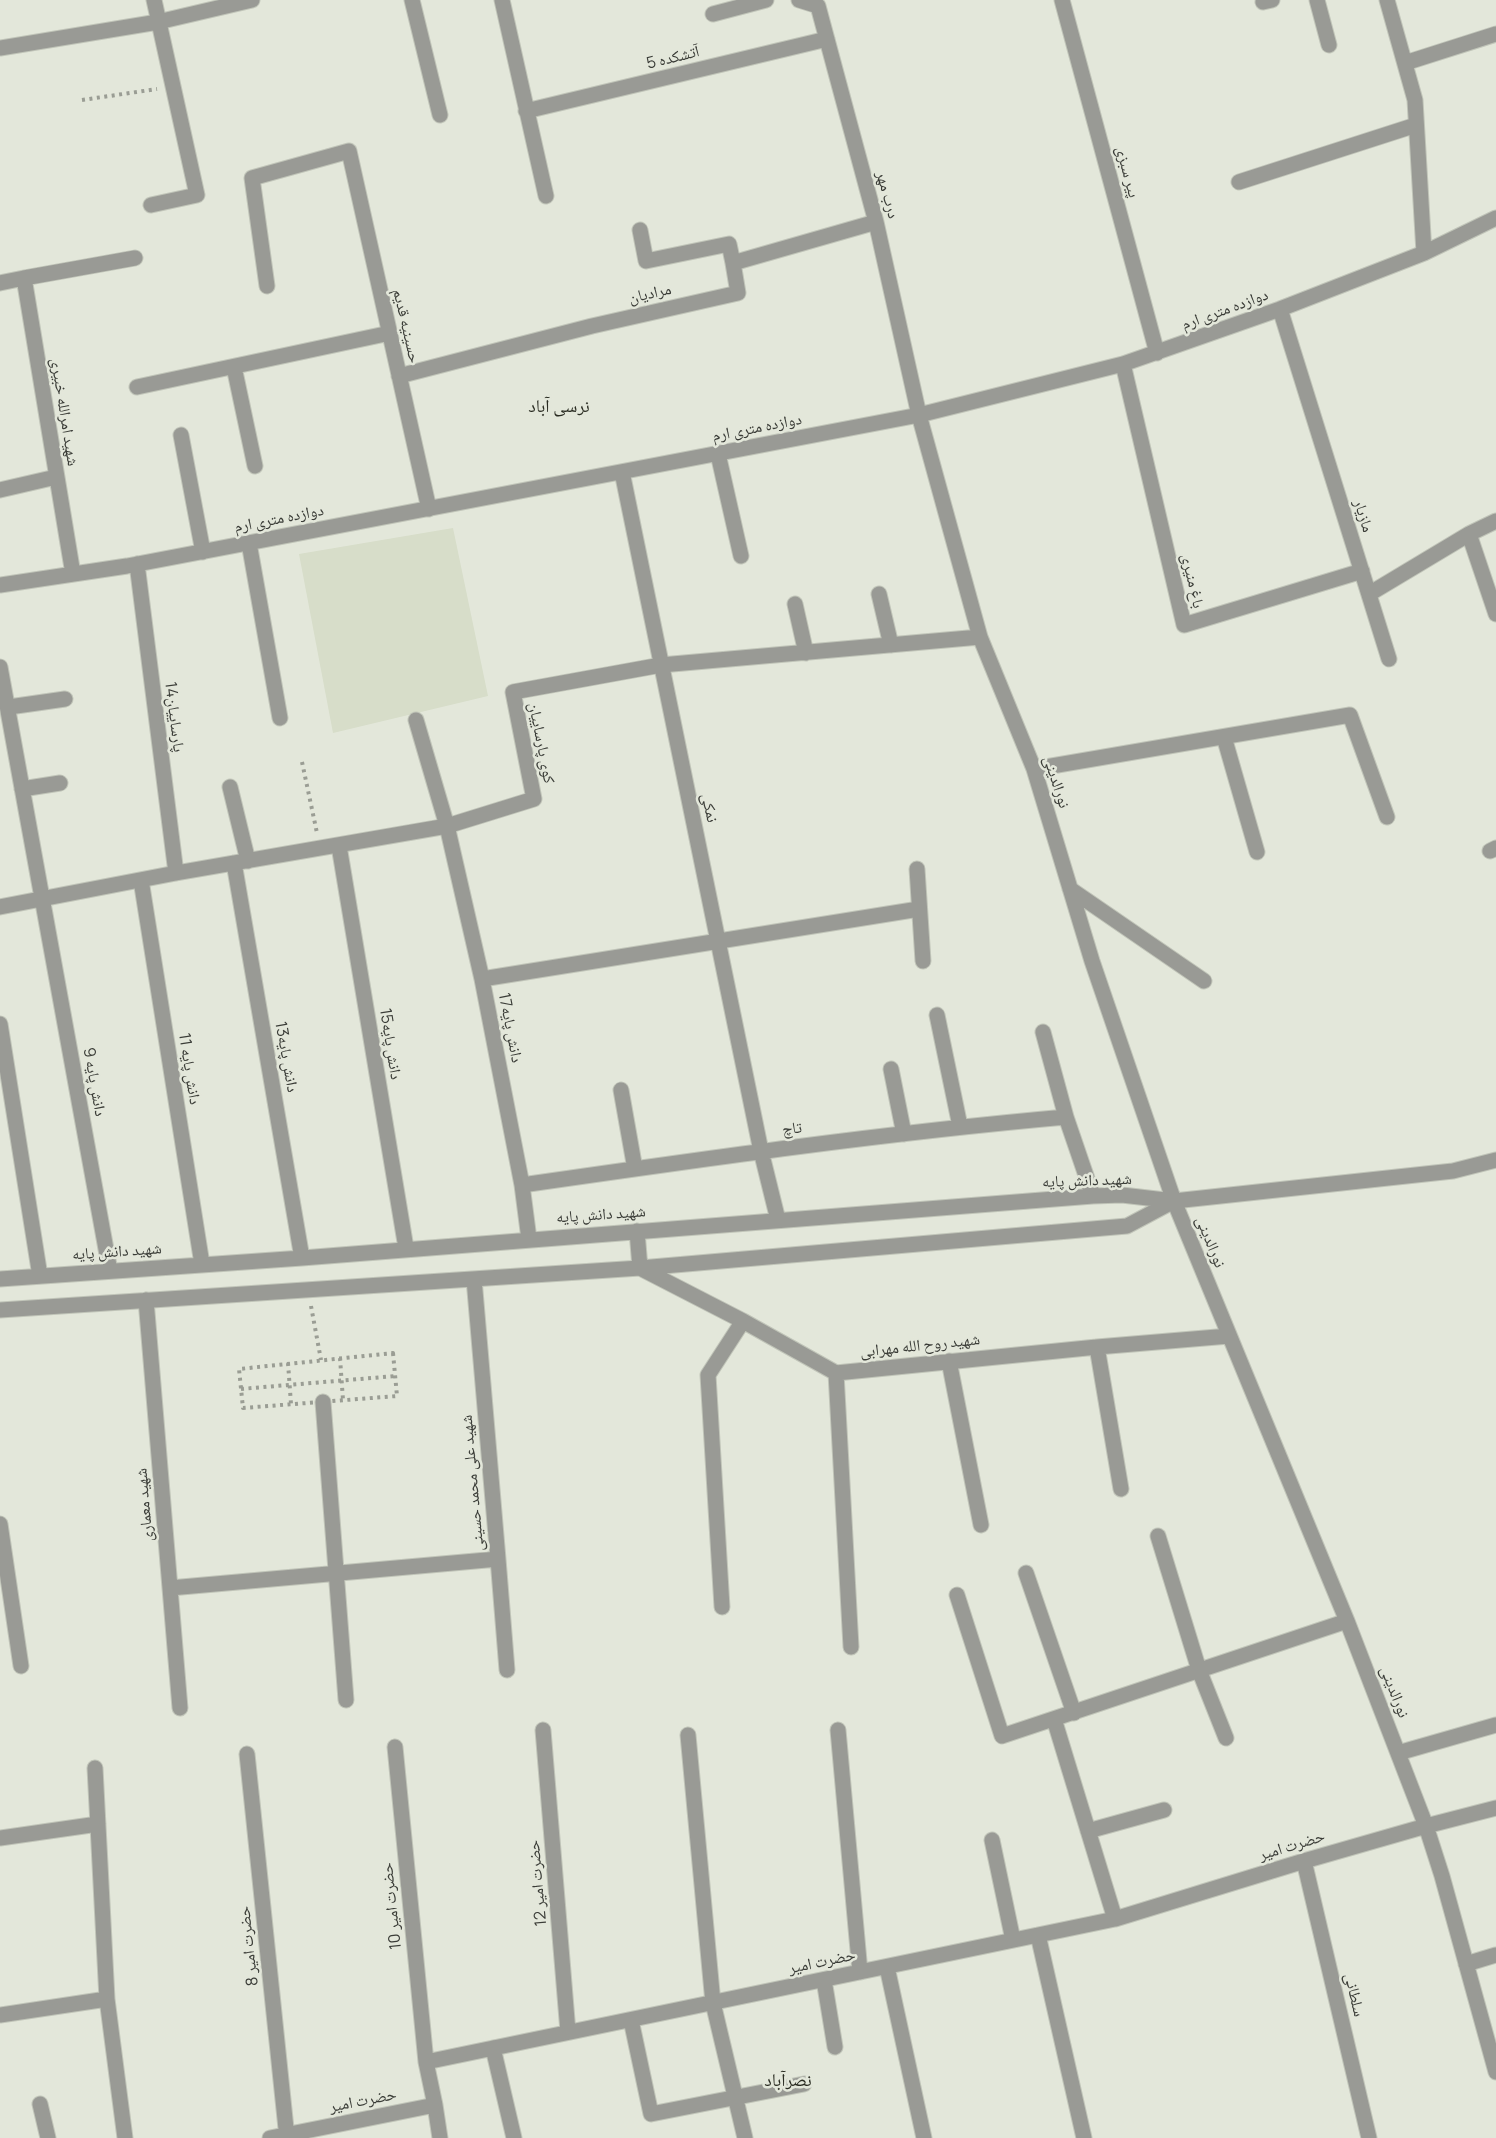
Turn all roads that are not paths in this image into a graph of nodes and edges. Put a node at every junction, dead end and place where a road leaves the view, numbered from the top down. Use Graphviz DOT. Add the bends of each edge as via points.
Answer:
graph roads {
  1 [pos="153,0"];
  2 [pos="252,0"];
  3 [pos="412,0"];
  4 [pos="502,0"];
  5 [pos="766,0"];
  6 [pos="799,0"];
  7 [pos="1062,0"];
  8 [pos="1317,0"];
  9 [pos="1387,0"];
  10 [pos="712,14"];
  11 [pos="158,22"];
  12 [pos="1496,34"];
  13 [pos="827,39"];
  14 [pos="1329,45"];
  15 [pos="0,48"];
  16 [pos="1405,63"];
  17 [pos="526,111"];
  18 [pos="440,115"];
  19 [pos="1416,125"];
  20 [pos="1239,182"];
  21 [pos="546,196"];
  22 [pos="151,205"];
  23 [pos="1496,218"];
  24 [pos="876,222"];
  25 [pos="640,230"];
  26 [pos="1424,253"];
  27 [pos="135,258"];
  28 [pos="734,263"];
  29 [pos="24,279"];
  30 [pos="0,283"];
  31 [pos="267,286"];
  32 [pos="1280,309"];
  33 [pos="390,333"];
  34 [pos="1157,353"];
  35 [pos="1123,364"];
  36 [pos="234,367"];
  37 [pos="399,376"];
  38 [pos="137,387"];
  39 [pos="920,415"];
  40 [pos="181,435"];
  41 [pos="718,454"];
  42 [pos="255,466"];
  43 [pos="622,472"];
  44 [pos="56,477"];
  45 [pos="0,490"];
  46 [pos="429,509"];
  47 [pos="1496,521"];
  48 [pos="1469,534"];
  49 [pos="249,543"];
  50 [pos="203,552"];
  51 [pos="741,556"];
  52 [pos="136,564"];
  53 [pos="1362,571"];
  54 [pos="73,574"];
  55 [pos="0,585"];
  56 [pos="879,594"];
  57 [pos="1369,594"];
  58 [pos="795,604"];
  59 [pos="1496,614"];
  60 [pos="980,637"];
  61 [pos="891,645"];
  62 [pos="806,653"];
  63 [pos="1389,659"];
  64 [pos="661,665"];
  65 [pos="0,667"];
  66 [pos="65,699"];
  67 [pos="9,707"];
  68 [pos="280,718"];
  69 [pos="416,720"];
  70 [pos="1224,737"];
  71 [pos="1034,770"];
  72 [pos="60,783"];
  73 [pos="230,787"];
  74 [pos="22,789"];
  75 [pos="1387,817"];
  76 [pos="447,826"];
  77 [pos="339,846"];
  78 [pos="1257,852"];
  79 [pos="241,862"];
  80 [pos="917,869"];
  81 [pos="176,873"];
  82 [pos="141,880"];
  83 [pos="1070,889"];
  84 [pos="43,899"];
  85 [pos="0,907"];
  86 [pos="919,909"];
  87 [pos="718,942"];
  88 [pos="923,961"];
  89 [pos="482,979"];
  90 [pos="1204,981"];
  91 [pos="937,1015"];
  92 [pos="0,1024"];
  93 [pos="1043,1032"];
  94 [pos="891,1069"];
  95 [pos="621,1090"];
  96 [pos="1066,1117"];
  97 [pos="960,1126"];
  98 [pos="904,1134"];
  99 [pos="761,1151"];
  100 [pos="1496,1160"];
  101 [pos="635,1169"];
  102 [pos="522,1185"];
  103 [pos="1093,1196"];
  104 [pos="1174,1201"];
  105 [pos="778,1220"];
  106 [pos="637,1231"];
  107 [pos="529,1239"];
  108 [pos="406,1248"];
  109 [pos="302,1258"];
  110 [pos="202,1264"];
  111 [pos="640,1268"];
  112 [pos="110,1271"];
  113 [pos="40,1276"];
  114 [pos="0,1279"];
  115 [pos="474,1279"];
  116 [pos="146,1300"];
  117 [pos="0,1310"];
  118 [pos="743,1321"];
  119 [pos="1229,1336"];
  120 [pos="1097,1347"];
  121 [pos="949,1362"];
  122 [pos="836,1373"];
  123 [pos="323,1402"];
  124 [pos="1121,1489"];
  125 [pos="0,1524"];
  126 [pos="981,1525"];
  127 [pos="1158,1536"];
  128 [pos="498,1559"];
  129 [pos="337,1573"];
  130 [pos="1026,1573"];
  131 [pos="170,1588"];
  132 [pos="957,1595"];
  133 [pos="722,1607"];
  134 [pos="1347,1621"];
  135 [pos="851,1647"];
  136 [pos="21,1665"];
  137 [pos="507,1670"];
  138 [pos="1199,1670"];
  139 [pos="346,1700"];
  140 [pos="180,1708"];
  141 [pos="1074,1713"];
  142 [pos="1054,1719"];
  143 [pos="1496,1725"];
  144 [pos="543,1730"];
  145 [pos="838,1730"];
  146 [pos="688,1735"];
  147 [pos="1226,1738"];
  148 [pos="395,1747"];
  149 [pos="1398,1753"];
  150 [pos="246,1754"];
  151 [pos="95,1768"];
  152 [pos="1496,1809"];
  153 [pos="1164,1810"];
  154 [pos="98,1824"];
  155 [pos="1426,1826"];
  156 [pos="1088,1831"];
  157 [pos="0,1838"];
  158 [pos="992,1840"];
  159 [pos="1304,1861"];
  160 [pos="1115,1919"];
  161 [pos="1038,1935"];
  162 [pos="1013,1940"];
  163 [pos="1496,1956"];
  164 [pos="1466,1964"];
  165 [pos="887,1967"];
  166 [pos="860,1972"];
  167 [pos="824,1980"];
  168 [pos="107,1999"];
  169 [pos="713,2002"];
  170 [pos="0,2015"];
  171 [pos="631,2020"];
  172 [pos="568,2032"];
  173 [pos="835,2047"];
  174 [pos="493,2048"];
  175 [pos="426,2062"];
  176 [pos="1496,2072"];
  177 [pos="804,2084"];
  178 [pos="735,2097"];
  179 [pos="40,2104"];
  180 [pos="435,2105"];
  181 [pos="287,2136"];
  182 [pos="48,2138"];
  183 [pos="124,2138"];
  184 [pos="270,2138"];
  185 [pos="440,2138"];
  186 [pos="514,2138"];
  187 [pos="745,2138"];
  188 [pos="924,2138"];
  189 [pos="1083,2138"];
  190 [pos="1369,2138"];
  1 -- 11 [label="street"];
  2 -- 11 [label="street"];
  3 -- 18 [label="street"];
  4 -- 17 [label="street"];
  5 -- 10 [label="street"];
  6 -- 13 [label="street, درب مهر" via="818,6"];
  7 -- 34 [label="street, پیر سبزی"];
  8 -- 14 [label="street"];
  9 -- 16 [label="street"];
  11 -- 15 [label="street"];
  11 -- 22 [label="street" via="197,195"];
  12 -- 16 [label="street"];
  13 -- 17 [label="street, آتشکده 5"];
  13 -- 24 [label="street, درب مهر"];
  16 -- 19 [label="street" via="1415,100"];
  17 -- 21 [label="street"];
  19 -- 20 [label="street"];
  19 -- 26 [label="street"];
  23 -- 26 [label="street, دوازده متری ارم"];
  24 -- 28 [label="street"];
  24 -- 39 [label="street, درب مهر"];
  25 -- 28 [label="street" via="646,261 729,244"];
  26 -- 32 [label="street, دوازده متری ارم"];
  27 -- 29 [label="street"];
  28 -- 37 [label="street, مرادیان" via="738,293"];
  29 -- 30 [label="street"];
  29 -- 44 [label="street, شهید امرالله خبیری"];
  31 -- 33 [label="street, حسینیه قدیم" via="252,178 349,151"];
  32 -- 34 [label="street, دوازده متری ارم"];
  32 -- 53 [label="street, مازیار"];
  33 -- 36 [label="street"];
  33 -- 37 [label="street, حسینیه قدیم"];
  34 -- 35 [label="street, دوازده متری ارم"];
  35 -- 39 [label="street, دوازده متری ارم"];
  35 -- 53 [label="street, باغ منیری" via="1184,625"];
  36 -- 38 [label="street"];
  36 -- 42 [label="street"];
  37 -- 46 [label="street, حسینیه قدیم"];
  39 -- 41 [label="street, دوازده متری ارم"];
  39 -- 60 [label="street, نورالدینی"];
  40 -- 50 [label="street"];
  41 -- 43 [label="street, دوازده متری ارم"];
  41 -- 51 [label="street"];
  43 -- 46 [label="street, دوازده متری ارم"];
  43 -- 64 [label="street, نمکی"];
  44 -- 45 [label="street"];
  44 -- 54 [label="street, شهید امرالله خبیری"];
  46 -- 49 [label="street, دوازده متری ارم"];
  47 -- 48 [label="street"];
  48 -- 57 [label="street"];
  48 -- 59 [label="street"];
  49 -- 50 [label="street, دوازده متری ارم"];
  49 -- 68 [label="street"];
  50 -- 52 [label="street, دوازده متری ارم"];
  52 -- 54 [label="street, دوازده متری ارم"];
  52 -- 81 [label="street, پارساییان14"];
  53 -- 57 [label="street, مازیار"];
  54 -- 55 [label="street, دوازده متری ارم"];
  56 -- 61 [label="street"];
  57 -- 63 [label="street, مازیار"];
  58 -- 62 [label="street"];
  60 -- 61 [label="street, کوی پارساییان"];
  60 -- 71 [label="street, نورالدینی"];
  61 -- 62 [label="street, کوی پارساییان"];
  62 -- 64 [label="street, کوی پارساییان"];
  64 -- 76 [label="street, کوی پارساییان" via="513,692 534,800"];
  64 -- 87 [label="street, نمکی"];
  65 -- 67 [label="street, دانش پایه 9"];
  66 -- 67 [label="street"];
  67 -- 74 [label="street, دانش پایه 9"];
  69 -- 76 [label="street, دانش پایه17"];
  70 -- 71 [label="street"];
  70 -- 75 [label="street" via="1350,715"];
  70 -- 78 [label="street"];
  71 -- 83 [label="street, نورالدینی"];
  72 -- 74 [label="street"];
  73 -- 79 [label="street, دانش پایه13"];
  74 -- 84 [label="street, دانش پایه 9"];
  76 -- 77 [label="street, کوی پارساییان"];
  76 -- 89 [label="street, دانش پایه17"];
  77 -- 79 [label="street, کوی پارساییان"];
  77 -- 108 [label="street, دانش پایه15"];
  79 -- 81 [label="street, کوی پارساییان"];
  79 -- 109 [label="street, دانش پایه13"];
  80 -- 86 [label="street"];
  81 -- 82 [label="street, کوی پارساییان"];
  82 -- 84 [label="street, کوی پارساییان"];
  82 -- 110 [label="street, دانش پایه 11"];
  83 -- 90 [label="street"];
  83 -- 104 [label="street, نورالدینی"];
  84 -- 85 [label="street, کوی پارساییان"];
  84 -- 112 [label="street, دانش پایه 9"];
  86 -- 87 [label="street"];
  86 -- 88 [label="street"];
  87 -- 89 [label="street"];
  87 -- 99 [label="street, نمکی"];
  89 -- 102 [label="street, دانش پایه17"];
  91 -- 97 [label="street"];
  92 -- 113 [label="street"];
  93 -- 96 [label="street"];
  94 -- 98 [label="street"];
  95 -- 101 [label="street"];
  96 -- 97 [label="street, تاچ"];
  96 -- 103 [label="street"];
  97 -- 98 [label="street, تاچ"];
  98 -- 99 [label="street, تاچ"];
  99 -- 101 [label="street, تاچ"];
  99 -- 105 [label="street, نمکی"];
  100 -- 104 [label="street" via="1453,1171"];
  101 -- 102 [label="street, تاچ"];
  102 -- 107 [label="street, دانش پایه17"];
  103 -- 104 [label="street, شهید دانش پایه"];
  103 -- 105 [label="street, شهید دانش پایه"];
  104 -- 111 [label="street" via="1127,1226"];
  104 -- 119 [label="street, نورالدینی"];
  105 -- 106 [label="street, شهید دانش پایه"];
  106 -- 107 [label="street, شهید دانش پایه"];
  106 -- 111 [label="street"];
  107 -- 108 [label="street, شهید دانش پایه"];
  108 -- 109 [label="street, شهید دانش پایه"];
  109 -- 110 [label="street, شهید دانش پایه"];
  110 -- 112 [label="street, شهید دانش پایه"];
  111 -- 115 [label="street"];
  111 -- 118 [label="street"];
  112 -- 113 [label="street, شهید دانش پایه"];
  113 -- 114 [label="street, شهید دانش پایه"];
  115 -- 116 [label="street"];
  115 -- 128 [label="street, شهید علی محمد حسینی"];
  116 -- 117 [label="street"];
  116 -- 131 [label="street, شهید معماری"];
  118 -- 122 [label="street"];
  118 -- 133 [label="street" via="708,1375"];
  119 -- 120 [label="street, شهید روح الله مهرابی"];
  119 -- 134 [label="street, نورالدینی"];
  120 -- 121 [label="street, شهید روح الله مهرابی"];
  120 -- 124 [label="street"];
  121 -- 122 [label="street, شهید روح الله مهرابی"];
  121 -- 126 [label="street"];
  122 -- 135 [label="street"];
  123 -- 129 [label="street"];
  125 -- 136 [label="street"];
  127 -- 138 [label="street"];
  128 -- 129 [label="street, شهید علی محمد حسینی"];
  128 -- 137 [label="street"];
  129 -- 131 [label="street, شهید علی محمد حسینی"];
  129 -- 139 [label="street"];
  130 -- 141 [label="street"];
  131 -- 140 [label="street, شهید معماری"];
  132 -- 142 [label="street" via="1002,1737"];
  134 -- 138 [label="street"];
  134 -- 149 [label="street, نورالدینی"];
  138 -- 141 [label="street"];
  138 -- 147 [label="street"];
  141 -- 142 [label="street"];
  142 -- 156 [label="street"];
  143 -- 149 [label="street"];
  144 -- 172 [label="street, حضرت امیر 12"];
  145 -- 166 [label="street"];
  146 -- 169 [label="street"];
  148 -- 175 [label="street, حضرت امیر 10"];
  149 -- 155 [label="street, نورالدینی"];
  150 -- 181 [label="street, حضرت امیر 8"];
  151 -- 154 [label="street"];
  152 -- 155 [label="street, حضرت امیر"];
  153 -- 156 [label="street"];
  154 -- 157 [label="street"];
  154 -- 168 [label="street"];
  155 -- 159 [label="street, حضرت امیر"];
  155 -- 164 [label="street, نورالدینی"];
  156 -- 160 [label="street"];
  158 -- 162 [label="street"];
  159 -- 160 [label="street, حضرت امیر"];
  159 -- 190 [label="street, سلطانی"];
  160 -- 161 [label="street, حضرت امیر"];
  161 -- 162 [label="street, حضرت امیر"];
  161 -- 189 [label="street"];
  162 -- 165 [label="street, حضرت امیر"];
  163 -- 164 [label="street"];
  164 -- 176 [label="street, نورالدینی"];
  165 -- 166 [label="street, حضرت امیر"];
  165 -- 188 [label="street"];
  166 -- 167 [label="street, حضرت امیر"];
  167 -- 169 [label="street, حضرت امیر"];
  167 -- 173 [label="street"];
  168 -- 170 [label="street"];
  168 -- 183 [label="street"];
  169 -- 171 [label="street, حضرت امیر"];
  169 -- 178 [label="street"];
  171 -- 172 [label="street, حضرت امیر"];
  171 -- 178 [label="street" via="651,2114"];
  172 -- 174 [label="street, حضرت امیر"];
  174 -- 175 [label="street, حضرت امیر"];
  174 -- 186 [label="street"];
  175 -- 180 [label="street"];
  177 -- 178 [label="street"];
  178 -- 187 [label="street"];
  179 -- 182 [label="street"];
  180 -- 181 [label="street, حضرت امیر"];
  180 -- 185 [label="street"];
  181 -- 184 [label="street, حضرت امیر"];
}
